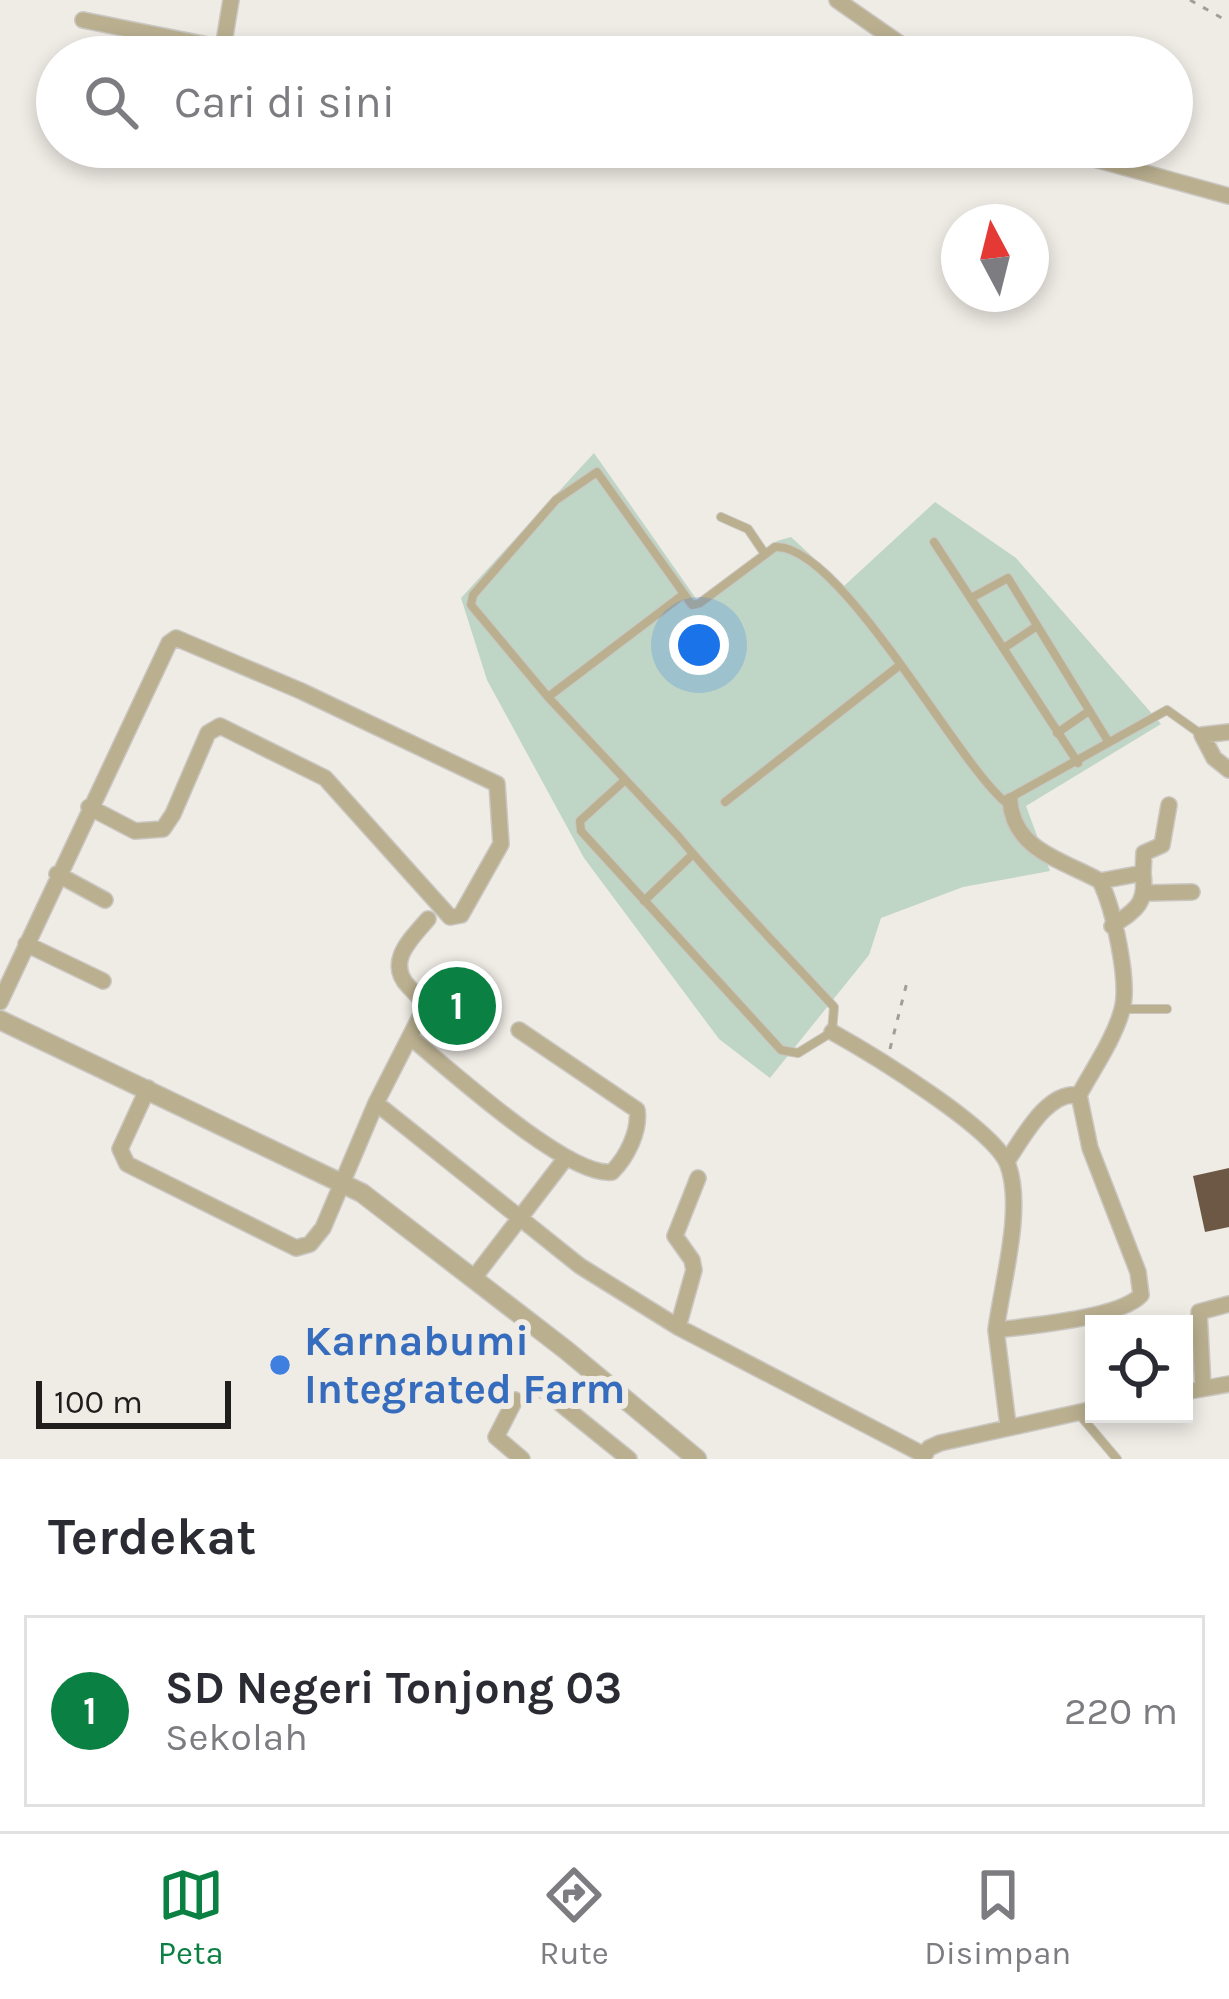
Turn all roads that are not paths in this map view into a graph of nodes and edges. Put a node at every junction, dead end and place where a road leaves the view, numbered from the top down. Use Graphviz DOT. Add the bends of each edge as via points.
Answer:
graph roads {
  1 [pos="231,0"];
  2 [pos="837,0"];
  3 [pos="83,20"];
  4 [pos="150,36"];
  5 [pos="225,36"];
  6 [pos="889,36"];
  7 [pos="1127,168"];
  8 [pos="1229,196"];
  9 [pos="722,518"];
  10 [pos="934,542"];
  11 [pos="765,554"];
  12 [pos="684,594"];
  13 [pos="973,597"];
  14 [pos="1037,626"];
  15 [pos="1004,647"];
  16 [pos="900,665"];
  17 [pos="548,697"];
  18 [pos="1089,711"];
  19 [pos="1229,732"];
  20 [pos="1057,733"];
  21 [pos="1202,735"];
  22 [pos="1108,741"];
  23 [pos="1078,763"];
  24 [pos="1229,770"];
  25 [pos="625,780"];
  26 [pos="1010,801"];
  27 [pos="725,802"];
  28 [pos="1169,806"];
  29 [pos="89,807"];
  30 [pos="693,854"];
  31 [pos="1143,873"];
  32 [pos="57,874"];
  33 [pos="1100,881"];
  34 [pos="1146,892"];
  35 [pos="1192,892"];
  36 [pos="105,900"];
  37 [pos="644,901"];
  38 [pos="428,919"];
  39 [pos="1112,926"];
  40 [pos="26,944"];
  41 [pos="103,981"];
  42 [pos="0,1002"];
  43 [pos="1167,1009"];
  44 [pos="1122,1010"];
  45 [pos="0,1019"];
  46 [pos="519,1030"];
  47 [pos="832,1032"];
  48 [pos="410,1037"];
  49 [pos="148,1088"];
  50 [pos="1079,1095"];
  51 [pos="376,1103"];
  52 [pos="565,1159"];
  53 [pos="1007,1161"];
  54 [pos="698,1178"];
  55 [pos="341,1180"];
  56 [pos="521,1220"];
  57 [pos="472,1279"];
  58 [pos="1229,1304"];
  59 [pos="678,1327"];
  60 [pos="996,1330"];
  61 [pos="532,1380"];
  62 [pos="1203,1388"];
  63 [pos="1193,1390"];
  64 [pos="1228,1390"];
  65 [pos="514,1400"];
  66 [pos="1085,1411"];
  67 [pos="1093,1423"];
  68 [pos="1008,1426"];
  69 [pos="923,1457"];
  70 [pos="522,1459"];
  71 [pos="629,1459"];
  72 [pos="697,1459"];
  73 [pos="1117,1459"];
  1 -- 5 [label="street"];
  2 -- 6 [label="street"];
  3 -- 4 [label="street"];
  7 -- 8 [label="street"];
  9 -- 11 [label="lane" via="748,529"];
  10 -- 13 [label="lane"];
  11 -- 12 [label="lane" via="700,603"];
  11 -- 16 [label="lane" via="796,550 840,589"];
  12 -- 17 [label="lane"];
  12 -- 17 [label="lane" via="600,473 563,493 471,602"];
  13 -- 14 [label="lane" via="1007,578"];
  13 -- 15 [label="lane"];
  14 -- 15 [label="lane"];
  14 -- 18 [label="lane"];
  15 -- 20 [label="lane"];
  16 -- 26 [label="lane" via="997,796"];
  16 -- 27 [label="lane"];
  17 -- 25 [label="lane"];
  18 -- 20 [label="lane"];
  18 -- 22 [label="lane"];
  19 -- 21 [label="street"];
  20 -- 23 [label="lane"];
  21 -- 22 [label="lane" via="1167,710"];
  21 -- 24 [label="street"];
  22 -- 23 [label="lane"];
  23 -- 26 [label="lane"];
  25 -- 30 [label="lane"];
  25 -- 37 [label="lane" via="579,827"];
  26 -- 33 [label="street" via="1015,826 1032,846"];
  28 -- 31 [label="street" via="1162,845 1144,853"];
  29 -- 29 [label="street" via="178,638 497,784 501,844 461,915 450,917 325,778 220,726 208,733 158,832 135,831"];
  29 -- 32 [label="street"];
  30 -- 37 [label="lane"];
  30 -- 47 [label="lane" via="834,1007"];
  31 -- 33 [label="street"];
  31 -- 34 [label="street"];
  32 -- 36 [label="street"];
  32 -- 40 [label="street"];
  33 -- 39 [label="street"];
  34 -- 35 [label="street"];
  34 -- 39 [label="street"];
  37 -- 47 [label="lane" via="781,1050 798,1053"];
  38 -- 48 [label="street" via="398,964 423,1003"];
  39 -- 44 [label="street"];
  40 -- 41 [label="street"];
  40 -- 42 [label="street"];
  43 -- 44 [label="lane"];
  44 -- 50 [label="street"];
  45 -- 49 [label="street"];
  46 -- 52 [label="street" via="638,1114 612,1172"];
  47 -- 53 [label="street" via="886,1062"];
  48 -- 51 [label="street"];
  48 -- 52 [label="street"];
  49 -- 55 [label="street"];
  49 -- 55 [label="street" via="120,1149 127,1164 285,1243 310,1244"];
  50 -- 53 [label="street" via="1053,1101"];
  50 -- 60 [label="street" via="1141,1295 1090,1314"];
  51 -- 55 [label="street"];
  51 -- 56 [label="street"];
  52 -- 56 [label="street"];
  53 -- 60 [label="street" via="1013,1216"];
  54 -- 59 [label="street" via="676,1231 694,1270"];
  55 -- 57 [label="street"];
  56 -- 57 [label="street"];
  56 -- 59 [label="street"];
  57 -- 72 [label="street"];
  58 -- 62 [label="street" via="1199,1312"];
  59 -- 69 [label="street"];
  60 -- 68 [label="street"];
  61 -- 71 [label="street"];
  62 -- 63 [label="street"];
  62 -- 64 [label="street"];
  65 -- 70 [label="street" via="496,1437"];
  66 -- 68 [label="street"];
  67 -- 73 [label="lane"];
  68 -- 69 [label="street" via="940,1443"];
}
